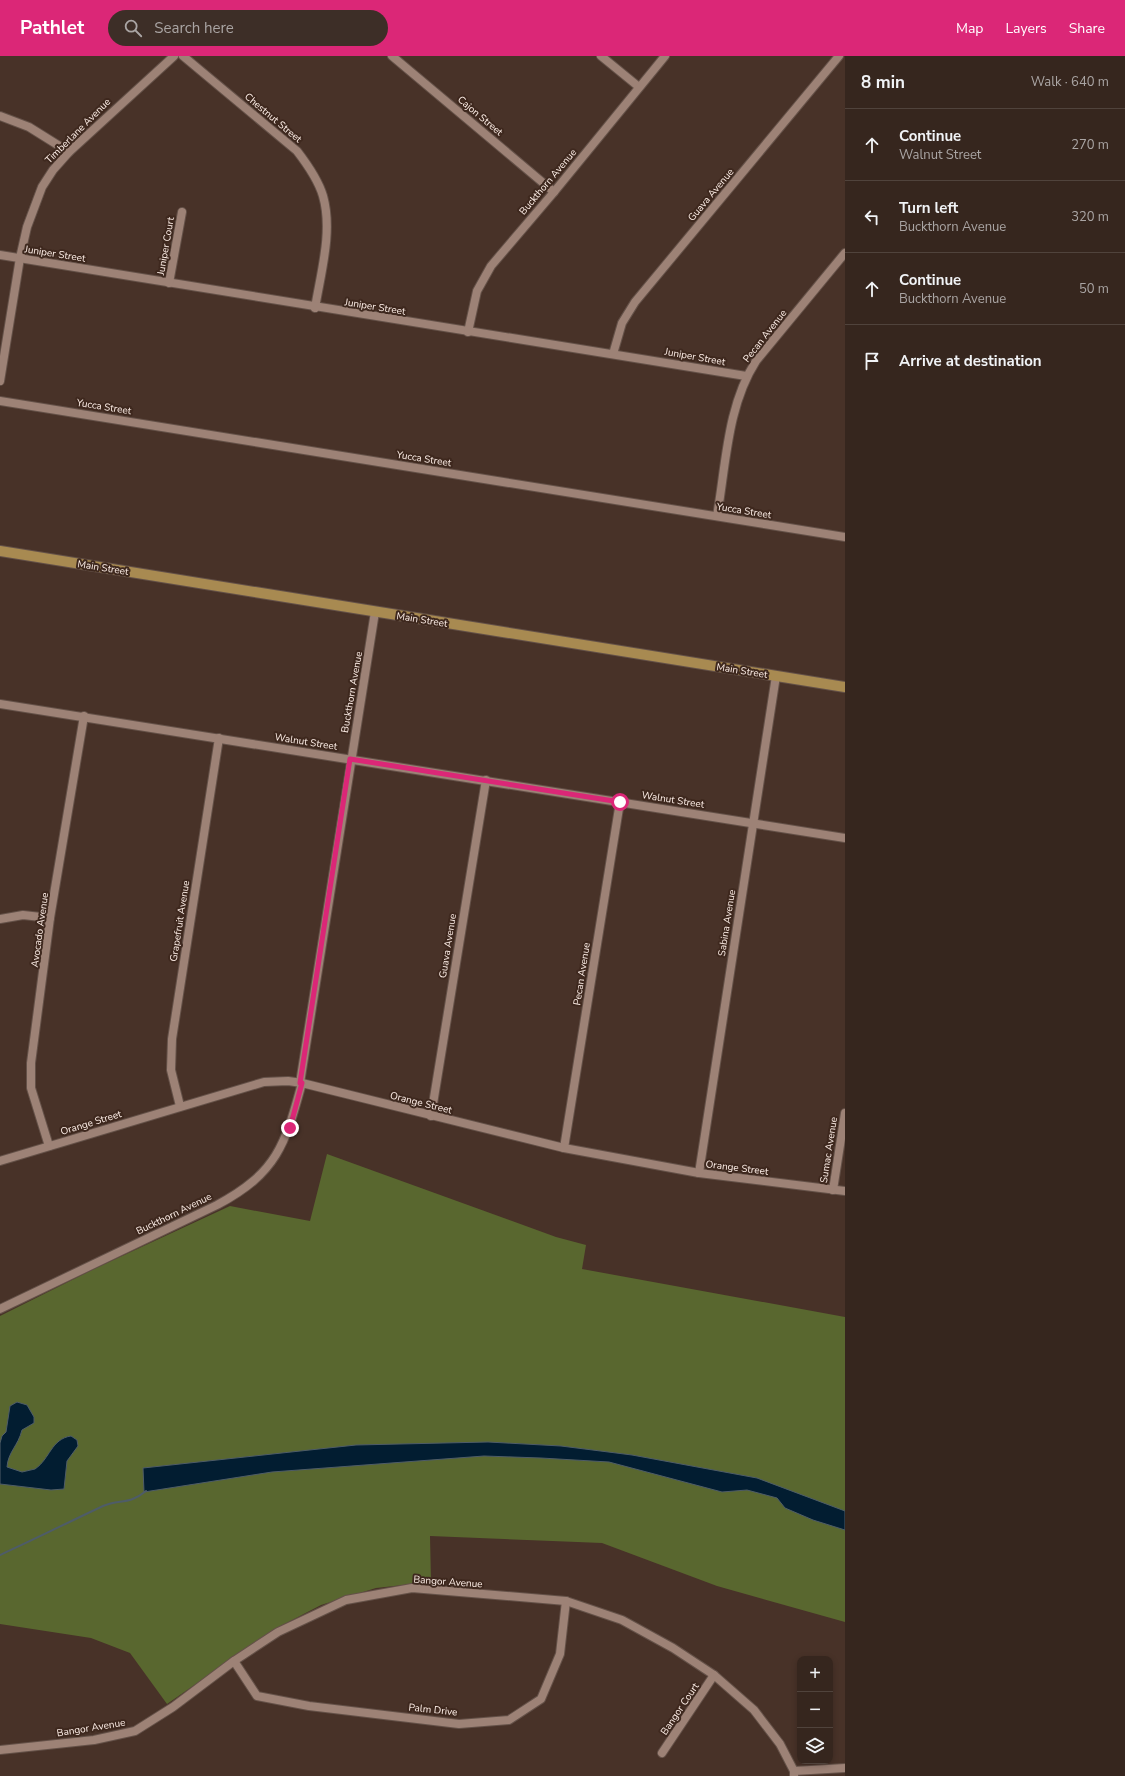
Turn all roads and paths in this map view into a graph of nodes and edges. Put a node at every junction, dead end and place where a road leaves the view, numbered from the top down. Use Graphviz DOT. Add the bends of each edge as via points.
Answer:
graph roads {
  1 [pos="174,56"];
  2 [pos="183,56"];
  3 [pos="392,56"];
  4 [pos="601,56"];
  5 [pos="665,56"];
  6 [pos="839,56"];
  7 [pos="638,87"];
  8 [pos="0,116"];
  9 [pos="69,152"];
  10 [pos="554,192"];
  11 [pos="182,212"];
  12 [pos="845,253"];
  13 [pos="0,255"];
  14 [pos="20,258"];
  15 [pos="169,283"];
  16 [pos="315,308"];
  17 [pos="468,332"];
  18 [pos="613,354"];
  19 [pos="746,376"];
  20 [pos="0,381"];
  21 [pos="0,401"];
  22 [pos="717,516"];
  23 [pos="845,537"];
  24 [pos="0,551"];
  25 [pos="375,612"];
  26 [pos="776,676"];
  27 [pos="845,687"];
  28 [pos="0,704"];
  29 [pos="84,716"];
  30 [pos="219,738"];
  31 [pos="350,759"];
  32 [pos="486,780"];
  33 [pos="620,802"];
  34 [pos="753,823"];
  35 [pos="845,838"];
  36 [pos="50,918"];
  37 [pos="0,919"];
  38 [pos="301,1083"];
  39 [pos="180,1106"];
  40 [pos="845,1113"];
  41 [pos="431,1116"];
  42 [pos="49,1146"];
  43 [pos="564,1148"];
  44 [pos="0,1161"];
  45 [pos="698,1173"];
  46 [pos="833,1190"];
  47 [pos="845,1191"];
  48 [pos="0,1309"];
  49 [pos="566,1601"];
  50 [pos="234,1661"];
  51 [pos="714,1675"];
  52 [pos="0,1750"];
  53 [pos="662,1753"];
  54 [pos="845,1768"];
  55 [pos="794,1773"];
  1 -- 9 [label="street, Timberlane Avenue"];
  2 -- 16 [label="street, Chestnut Street" via="297,151 310,169 322,195 327,218"];
  3 -- 10 [label="street, Cajon Street"];
  4 -- 7 [label="street"];
  5 -- 7 [label="street, Buckthorn Avenue"];
  6 -- 18 [label="street, Guava Avenue" via="635,302 622,323"];
  7 -- 10 [label="street, Buckthorn Avenue"];
  8 -- 9 [label="street" via="29,127"];
  9 -- 14 [label="street, Timberlane Avenue" via="42,187 27,227"];
  10 -- 17 [label="street, Buckthorn Avenue" via="490,266 477,291"];
  11 -- 15 [label="street, Juniper Court"];
  12 -- 19 [label="street, Pecan Avenue"];
  13 -- 14 [label="street, Juniper Street"];
  14 -- 15 [label="street, Juniper Street"];
  14 -- 20 [label="street, Timberlane Avenue"];
  15 -- 16 [label="street, Juniper Street"];
  16 -- 17 [label="street, Juniper Street"];
  17 -- 18 [label="street, Juniper Street"];
  18 -- 19 [label="street, Juniper Street"];
  19 -- 22 [label="street, Pecan Avenue" via="734,410"];
  21 -- 22 [label="street, Yucca Street"];
  22 -- 23 [label="street, Yucca Street"];
  24 -- 25 [label="main road, Main Street"];
  25 -- 26 [label="main road, Main Street"];
  25 -- 31 [label="street, Buckthorn Avenue"];
  26 -- 27 [label="main road, Main Street"];
  26 -- 34 [label="street, Sabina Avenue"];
  28 -- 29 [label="street, Walnut Street"];
  29 -- 30 [label="street, Walnut Street"];
  29 -- 36 [label="street, Avocado Avenue"];
  30 -- 31 [label="street, Walnut Street"];
  30 -- 39 [label="street, Grapefruit Avenue" via="172,1039 171,1070"];
  31 -- 32 [label="street, Walnut Street"];
  31 -- 38 [label="street, Buckthorn Avenue"];
  32 -- 33 [label="street, Walnut Street"];
  32 -- 41 [label="street, Guava Avenue"];
  33 -- 34 [label="street, Walnut Street"];
  33 -- 43 [label="street, Pecan Avenue"];
  34 -- 35 [label="street, Walnut Street"];
  34 -- 45 [label="street, Sabina Avenue"];
  36 -- 37 [label="street" via="23,916"];
  36 -- 42 [label="street, Avocado Avenue" via="31,1063 31,1088"];
  38 -- 39 [label="street, Orange Street" via="264,1082"];
  38 -- 41 [label="street, Orange Street"];
  38 -- 48 [label="street, Buckthorn Avenue" via="290,1128 281,1148 265,1170 244,1189 217,1205"];
  39 -- 42 [label="street, Orange Street"];
  40 -- 46 [label="street, Sumac Avenue"];
  41 -- 43 [label="street, Orange Street"];
  42 -- 44 [label="street, Orange Street"];
  43 -- 45 [label="street, Orange Street"];
  45 -- 46 [label="street, Orange Street"];
  46 -- 47 [label="street, Orange Street"];
  49 -- 50 [label="street, Bangor Avenue" via="412,1588 346,1600 278,1632"];
  49 -- 50 [label="street, Palm Drive" via="560,1654 541,1699 509,1720 460,1724 309,1706 257,1696"];
  49 -- 51 [label="street, Bangor Avenue" via="622,1620 673,1648"];
  50 -- 52 [label="street, Bangor Avenue" via="174,1708 135,1732 94,1740"];
  51 -- 53 [label="street, Bangor Court"];
  51 -- 55 [label="street, Bangor Avenue" via="754,1710 780,1744"];
  54 -- 55 [label="street"];
}
